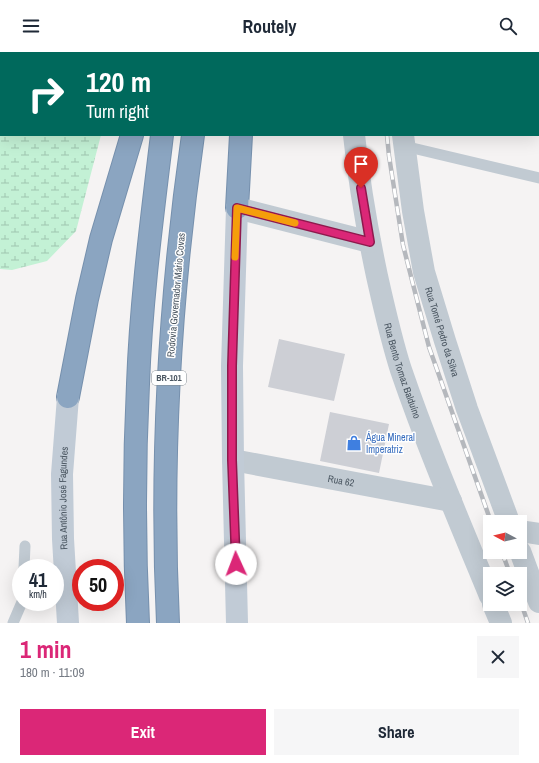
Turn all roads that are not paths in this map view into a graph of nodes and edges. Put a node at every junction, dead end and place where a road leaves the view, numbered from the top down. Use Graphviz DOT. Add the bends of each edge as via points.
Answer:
graph roads {
  1 [pos="132,136"];
  2 [pos="162,136"];
  3 [pos="193,136"];
  4 [pos="242,136"];
  5 [pos="354,136"];
  6 [pos="404,141"];
  7 [pos="539,178"];
  8 [pos="237,208"];
  9 [pos="370,242"];
  10 [pos="68,397"];
  11 [pos="232,460"];
  12 [pos="451,501"];
  13 [pos="506,515"];
  14 [pos="527,532"];
  15 [pos="539,534"];
  16 [pos="25,546"];
  17 [pos="24,559"];
  18 [pos="523,559"];
  19 [pos="483,579"];
  20 [pos="539,602"];
  21 [pos="18,611"];
  22 [pos="496,611"];
  23 [pos="13,623"];
  24 [pos="68,623"];
  25 [pos="138,623"];
  26 [pos="168,623"];
  27 [pos="237,623"];
  28 [pos="501,623"];
  1 -- 10 [label="highway" via="96,261"];
  2 -- 25 [label="highway, BR-101" via="138,384 135,471"];
  3 -- 26 [label="highway, Rodovia Governador Mário Covas / BR-101" via="172,312 166,434 165,565"];
  4 -- 8 [label="highway"];
  5 -- 9 [label="street, Rua Bento Tomaz Balduíno"];
  6 -- 7 [label="lane"];
  6 -- 13 [label="street, Rua Tomé Pedro da Silva" via="424,272 467,409"];
  8 -- 9 [label="street"];
  8 -- 11 [label="main road"];
  9 -- 12 [label="street, Rua Bento Tomaz Balduíno" via="383,306 401,369"];
  10 -- 24 [label="main road, Rua Antônio José Fagundes" via="62,474"];
  11 -- 12 [label="street, Rua 62"];
  11 -- 27 [label="main road"];
  12 -- 19 [label="street, Rua Bento Tomaz Balduíno"];
  14 -- 15 [label="street"];
  16 -- 17 [label="lane"];
  18 -- 20 [label="street"];
  21 -- 23 [label="lane"];
  22 -- 28 [label="street"];
}
